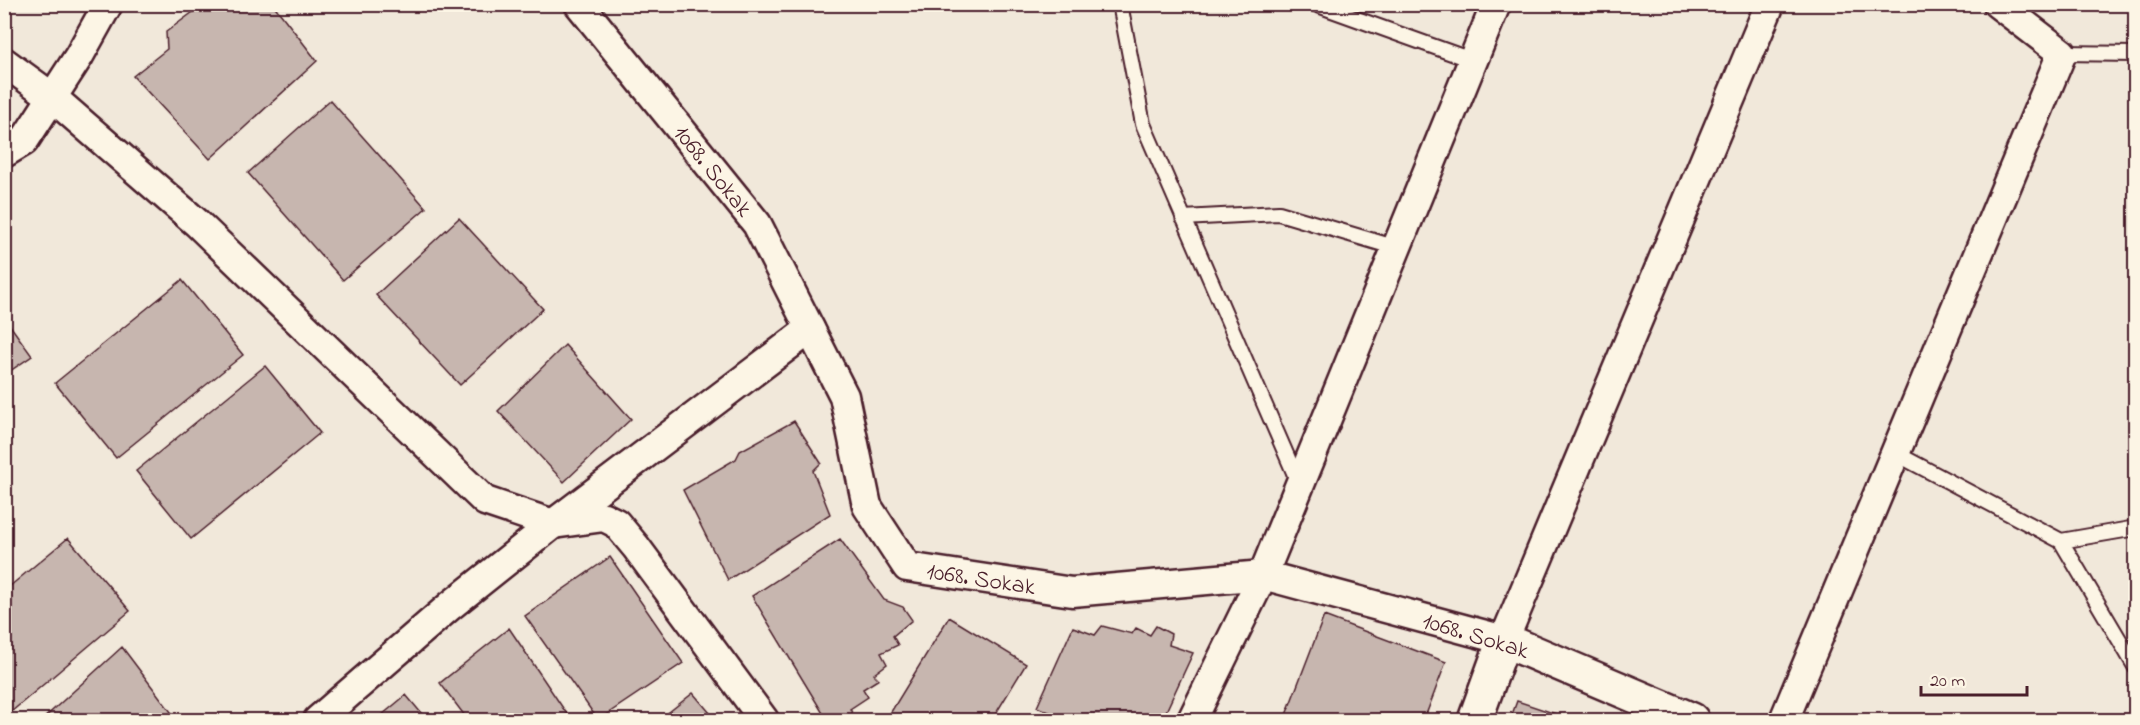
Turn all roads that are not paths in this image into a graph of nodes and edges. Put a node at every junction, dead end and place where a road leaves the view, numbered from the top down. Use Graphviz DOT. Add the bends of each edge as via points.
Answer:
graph roads {
  1 [pos="108,4"];
  2 [pos="579,4"];
  3 [pos="1120,4"];
  4 [pos="1315,4"];
  5 [pos="1497,4"];
  6 [pos="1770,4"];
  7 [pos="1998,4"];
  8 [pos="2062,53"];
  9 [pos="2136,54"];
  10 [pos="1474,61"];
  11 [pos="4,62"];
  12 [pos="52,97"];
  13 [pos="4,153"];
  14 [pos="1184,218"];
  15 [pos="1397,248"];
  16 [pos="810,329"];
  17 [pos="1895,453"];
  18 [pos="1299,486"];
  19 [pos="553,524"];
  20 [pos="2136,528"];
  21 [pos="2061,542"];
  22 [pos="1263,575"];
  23 [pos="1504,640"];
  24 [pos="2136,668"];
  25 [pos="318,720"];
  26 [pos="764,720"];
  27 [pos="1192,720"];
  28 [pos="1475,720"];
  29 [pos="1692,720"];
  30 [pos="1784,720"];
  1 -- 12 [label="street"];
  2 -- 16 [label="street, 1068. Sokak" via="757,224"];
  3 -- 14 [label="lane" via="1143,124"];
  4 -- 10 [label="lane"];
  5 -- 10 [label="street"];
  6 -- 23 [label="street"];
  7 -- 8 [label="street"];
  8 -- 9 [label="lane"];
  8 -- 17 [label="street"];
  10 -- 15 [label="street"];
  11 -- 12 [label="street"];
  12 -- 13 [label="street" via="24,141"];
  12 -- 19 [label="street" via="197,223 485,501"];
  14 -- 15 [label="lane" via="1279,213"];
  14 -- 18 [label="lane"];
  15 -- 18 [label="street"];
  16 -- 19 [label="street"];
  16 -- 22 [label="street, 1068. Sokak" via="844,396 867,506 907,567 1072,592"];
  17 -- 21 [label="lane"];
  17 -- 30 [label="street"];
  18 -- 22 [label="street"];
  19 -- 25 [label="street"];
  19 -- 26 [label="street" via="604,517 616,523"];
  20 -- 21 [label="lane"];
  21 -- 24 [label="lane"];
  22 -- 23 [label="street, 1068. Sokak"];
  22 -- 27 [label="street"];
  23 -- 28 [label="street"];
  23 -- 29 [label="street, 1068. Sokak"];
}
